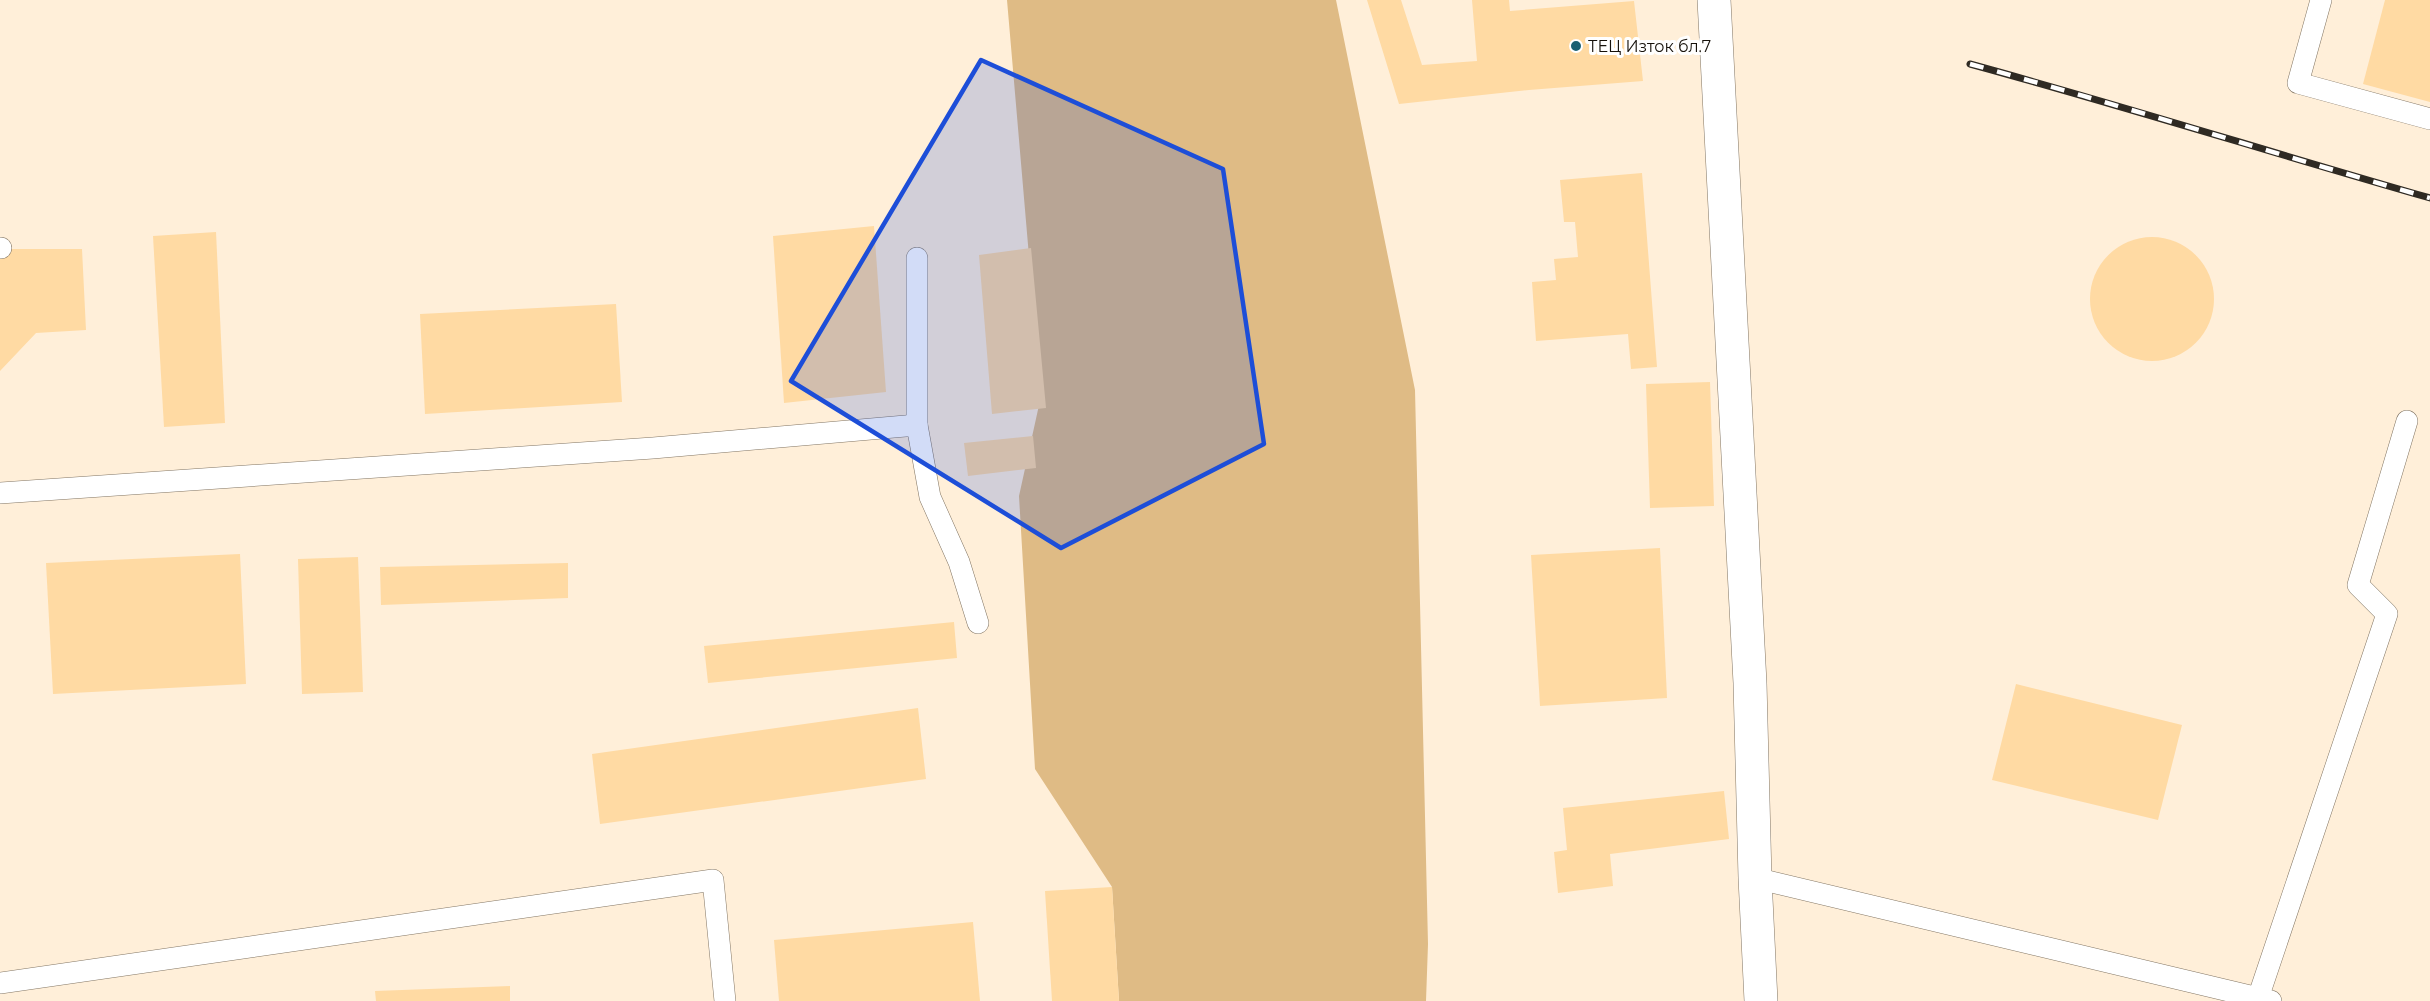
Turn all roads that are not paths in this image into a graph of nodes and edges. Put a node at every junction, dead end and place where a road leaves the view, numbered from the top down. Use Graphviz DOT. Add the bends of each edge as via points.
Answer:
graph roads {
  1 [pos="1714,0"];
  2 [pos="2321,0"];
  3 [pos="2430,119"];
  4 [pos="917,258"];
  5 [pos="2407,421"];
  6 [pos="917,425"];
  7 [pos="0,493"];
  8 [pos="978,623"];
  9 [pos="1755,878"];
  10 [pos="0,983"];
  11 [pos="2265,999"];
  12 [pos="725,1001"];
  13 [pos="1761,1001"];
  1 -- 9 [label="street" via="1750,683"];
  2 -- 3 [label="lane" via="2298,83"];
  4 -- 6 [label="lane"];
  5 -- 11 [label="lane" via="2358,585 2387,614"];
  6 -- 7 [label="lane" via="653,448"];
  6 -- 8 [label="lane" via="930,497 959,562"];
  9 -- 11 [label="lane"];
  9 -- 13 [label="street"];
  10 -- 12 [label="lane" via="712,880"];
}
